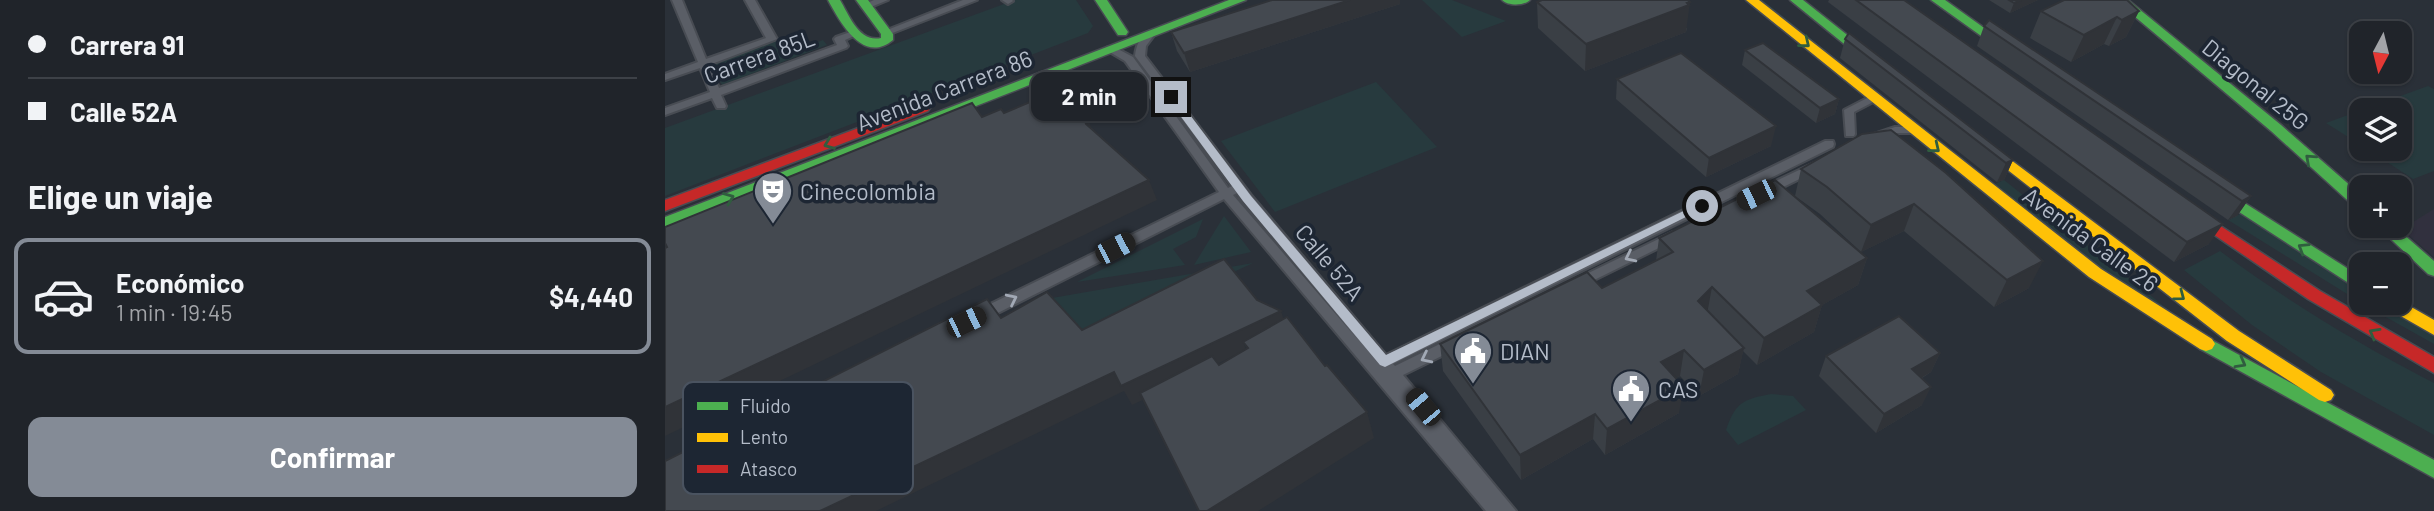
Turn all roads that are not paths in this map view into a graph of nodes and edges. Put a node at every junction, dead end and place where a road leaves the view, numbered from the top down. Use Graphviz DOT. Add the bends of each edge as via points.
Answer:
graph roads {
  1 [pos="677,0"];
  2 [pos="750,0"];
  3 [pos="834,0"];
  4 [pos="883,0"];
  5 [pos="972,0"];
  6 [pos="1101,0"];
  7 [pos="1210,0"];
  8 [pos="1240,0"];
  9 [pos="1508,0"];
  10 [pos="1524,0"];
  11 [pos="1752,0"];
  12 [pos="1796,0"];
  13 [pos="1937,0"];
  14 [pos="2124,1"];
  15 [pos="864,3"];
  16 [pos="887,32"];
  17 [pos="856,33"];
  18 [pos="1122,33"];
  19 [pos="1150,34"];
  20 [pos="1111,49"];
  21 [pos="2018,56"];
  22 [pos="1873,60"];
  23 [pos="701,64"];
  24 [pos="665,77"];
  25 [pos="715,93"];
  26 [pos="1878,102"];
  27 [pos="721,106"];
  28 [pos="665,112"];
  29 [pos="1912,130"];
  30 [pos="1850,134"];
  31 [pos="1973,136"];
  32 [pos="1869,140"];
  33 [pos="1829,160"];
  34 [pos="2211,187"];
  35 [pos="1232,190"];
  36 [pos="2349,193"];
  37 [pos="1756,195"];
  38 [pos="665,206"];
  39 [pos="2188,209"];
  40 [pos="665,223"];
  41 [pos="1681,232"];
  42 [pos="2398,238"];
  43 [pos="2434,270"];
  44 [pos="2349,277"];
  45 [pos="1566,289"];
  46 [pos="2412,315"];
  47 [pos="966,322"];
  48 [pos="2434,328"];
  49 [pos="1464,339"];
  50 [pos="1380,364"];
  51 [pos="2434,366"];
  52 [pos="1389,376"];
  53 [pos="2434,455"];
  54 [pos="2434,470"];
  55 [pos="1495,511"];
  56 [pos="1508,511"];
  1 -- 23 [label="street"];
  2 -- 23 [label="street" via="772,39"];
  3 -- 17 [label="main road"];
  4 -- 15 [label="street"];
  5 -- 16 [label="street"];
  6 -- 18 [label="main road"];
  7 -- 18 [label="main road, Avenida Carrera 86"];
  8 -- 19 [label="main road, Avenida Carrera 86"];
  9 -- 10 [label="main road"];
  11 -- 26 [label="main road, Avenida Calle 26, one-way"];
  12 -- 22 [label="main road"];
  13 -- 21 [label="main road"];
  36 -- 14 [label="main road, Diagonal 25G, one-way"];
  15 -- 16 [label="main road"];
  16 -- 17 [label="main road" via="885,42 870,47"];
  17 -- 25 [label="street, Carrera 85L" via="839,39 843,46"];
  18 -- 38 [label="main road, Avenida Carrera 86, one-way"];
  19 -- 20 [label="main road, Avenida Carrera 86"];
  19 -- 35 [label="street, Calle 52A" via="1140,56"];
  20 -- 35 [label="street, Calle 52A" via="1129,58"];
  40 -- 20 [label="main road, Avenida Carrera 86, one-way"];
  23 -- 24 [label="street"];
  23 -- 25 [label="street"];
  25 -- 27 [label="street"];
  25 -- 28 [label="street, Carrera 85L"];
  26 -- 29 [label="main road, Avenida Calle 26"];
  26 -- 30 [label="street" via="1849,110"];
  26 -- 32 [label="street" via="1888,120"];
  29 -- 32 [label="street" via="1895,130"];
  29 -- 54 [label="main road, Avenida Calle 26, one-way" via="2041,233 2140,304"];
  30 -- 32 [label="street"];
  30 -- 50 [label="street"];
  31 -- 53 [label="main road, Avenida Calle 26, one-way" via="2233,336 2334,400"];
  33 -- 37 [label="street"];
  44 -- 34 [label="main road, one-way"];
  47 -- 35 [label="street, one-way"];
  35 -- 50 [label="street, Calle 52A"];
  51 -- 39 [label="main road, one-way" via="2327,305"];
  41 -- 45 [label="street, one-way"];
  42 -- 43 [label="main road"];
  46 -- 48 [label="main road"];
  49 -- 52 [label="street, one-way"];
  50 -- 52 [label="street, Calle 52A"];
  52 -- 55 [label="street, Calle 52A"];
  52 -- 56 [label="street, Calle 52A"];
}
